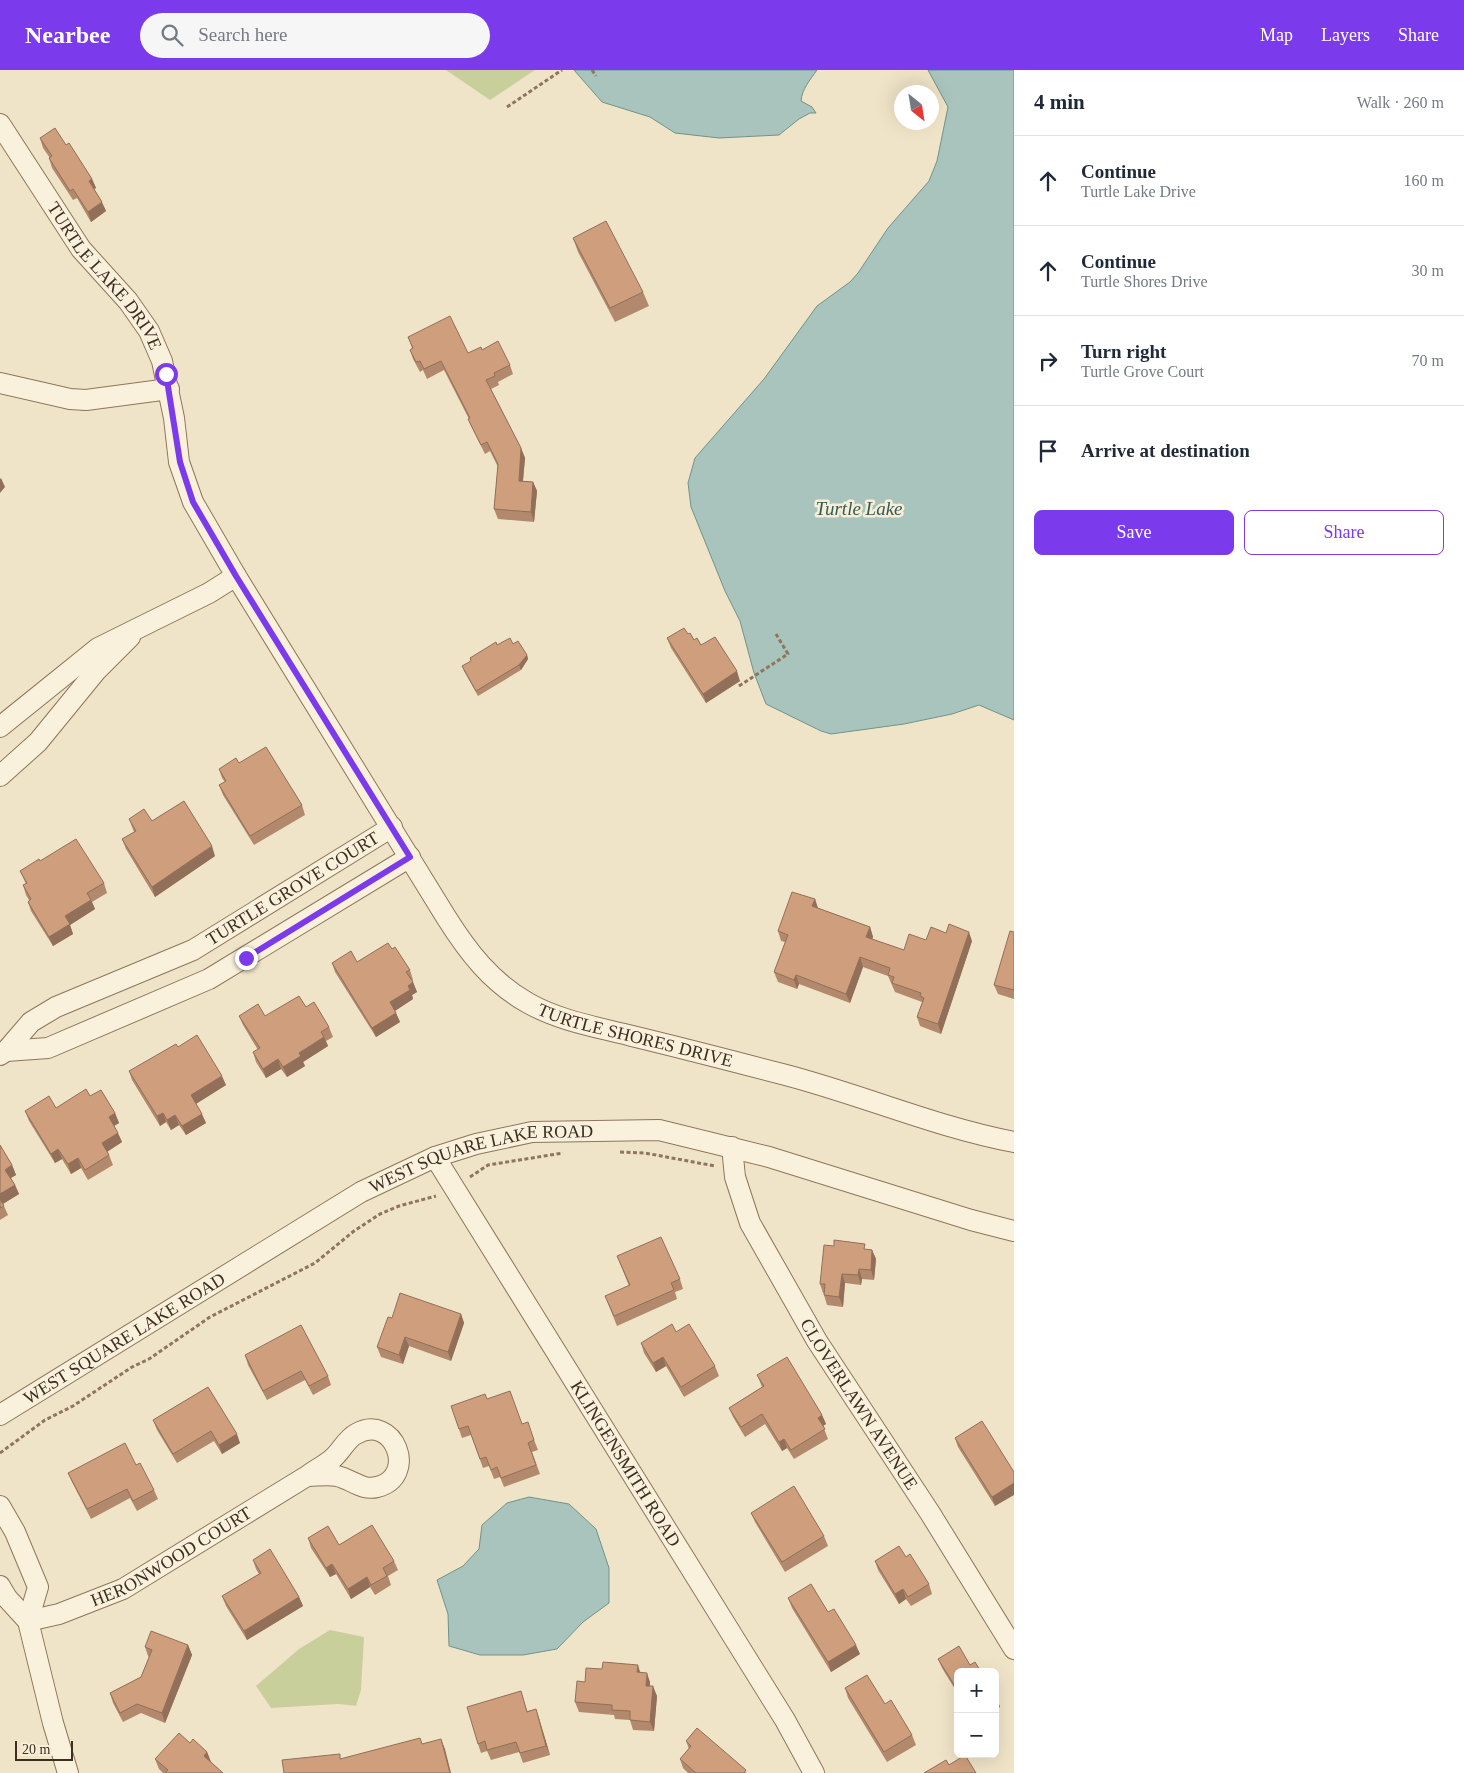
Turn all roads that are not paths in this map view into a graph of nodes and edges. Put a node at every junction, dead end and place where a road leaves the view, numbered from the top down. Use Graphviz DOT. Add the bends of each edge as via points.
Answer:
graph roads {
  1 [pos="0,124"];
  2 [pos="0,382"];
  3 [pos="169,389"];
  4 [pos="236,576"];
  5 [pos="139,628"];
  6 [pos="0,727"];
  7 [pos="0,776"];
  8 [pos="363,781"];
  9 [pos="392,827"];
  10 [pos="410,857"];
  11 [pos="193,950"];
  12 [pos="209,979"];
  13 [pos="3,1053"];
  14 [pos="1014,1142"];
  15 [pos="732,1147"];
  16 [pos="436,1157"];
  17 [pos="1014,1231"];
  18 [pos="0,1415"];
  19 [pos="307,1476"];
  20 [pos="0,1506"];
  21 [pos="0,1586"];
  22 [pos="28,1621"];
  23 [pos="1014,1648"];
  24 [pos="68,1773"];
  25 [pos="814,1773"];
  1 -- 3 [label="street, TURTLE LAKE DRIVE" via="81,249 139,315 155,344"];
  2 -- 3 [label="street" via="86,400"];
  3 -- 4 [label="street, TURTLE LAKE DRIVE" via="183,476 193,502"];
  4 -- 5 [label="street"];
  4 -- 8 [label="street, TURTLE LAKE DRIVE"];
  5 -- 6 [label="street" via="98,648"];
  5 -- 7 [label="street" via="96,671 38,742"];
  8 -- 9 [label="street, TURTLE SHORES DRIVE"];
  9 -- 10 [label="street, TURTLE SHORES DRIVE"];
  9 -- 11 [label="street, TURTLE GROVE COURT"];
  10 -- 12 [label="street, TURTLE GROVE COURT"];
  10 -- 14 [label="street, TURTLE SHORES DRIVE" via="479,964 510,992 547,1012 590,1026 784,1074 949,1127"];
  11 -- 12 [label="street, TURTLE GROVE COURT"];
  11 -- 13 [label="street, TURTLE GROVE COURT" via="56,1007 31,1022"];
  12 -- 13 [label="street, TURTLE GROVE COURT" via="48,1048"];
  15 -- 16 [label="street, WEST SQUARE LAKE ROAD" via="658,1130 532,1132"];
  15 -- 17 [label="street, WEST SQUARE LAKE ROAD"];
  15 -- 23 [label="street, CLOVERLAWN AVENUE" via="735,1177 755,1231 817,1341"];
  16 -- 18 [label="street, WEST SQUARE LAKE ROAD" via="361,1192"];
  16 -- 25 [label="street, KLINGENSMITH ROAD" via="774,1703"];
  19 -- 22 [label="street, HERONWOOD COURT" via="123,1589 67,1611"];
  20 -- 22 [label="street" via="16,1532 38,1587"];
  21 -- 22 [label="street"];
  22 -- 24 [label="street" via="52,1723"];
}
